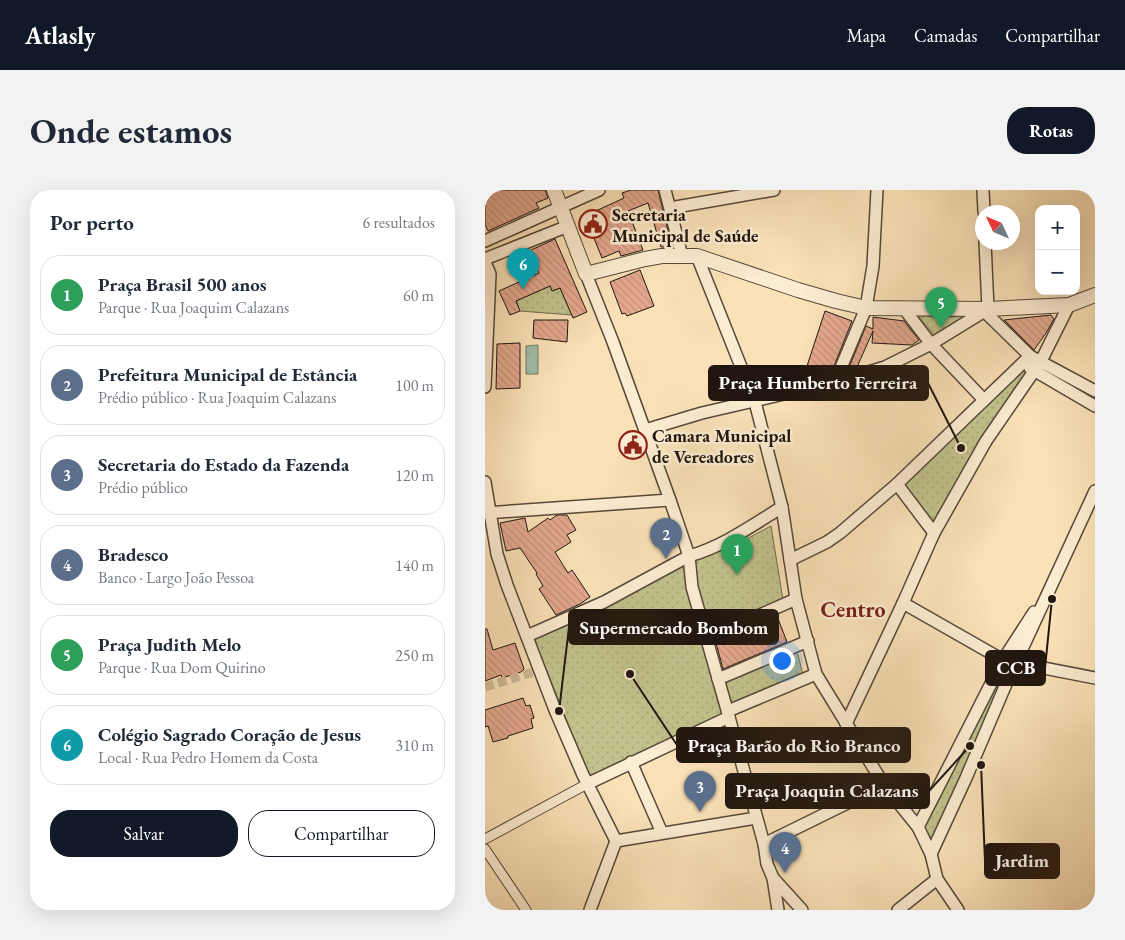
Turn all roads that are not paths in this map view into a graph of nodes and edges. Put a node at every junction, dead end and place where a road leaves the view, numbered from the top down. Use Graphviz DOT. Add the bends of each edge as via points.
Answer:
graph roads {
  1 [pos="554,190"];
  2 [pos="599,190"];
  3 [pos="665,190"];
  4 [pos="774,190"];
  5 [pos="877,190"];
  6 [pos="983,190"];
  7 [pos="984,205"];
  8 [pos="561,207"];
  9 [pos="670,208"];
  10 [pos="567,226"];
  11 [pos="485,241"];
  12 [pos="985,250"];
  13 [pos="682,256"];
  14 [pos="697,256"];
  15 [pos="485,261"];
  16 [pos="586,274"];
  17 [pos="1095,295"];
  18 [pos="1069,305"];
  19 [pos="866,308"];
  20 [pos="905,310"];
  21 [pos="987,311"];
  22 [pos="931,344"];
  23 [pos="1026,360"];
  24 [pos="1038,366"];
  25 [pos="835,382"];
  26 [pos="485,387"];
  27 [pos="1095,391"];
  28 [pos="984,400"];
  29 [pos="755,402"];
  30 [pos="1095,406"];
  31 [pos="645,430"];
  32 [pos="485,482"];
  33 [pos="897,484"];
  34 [pos="1095,491"];
  35 [pos="670,500"];
  36 [pos="782,507"];
  37 [pos="487,512"];
  38 [pos="934,533"];
  39 [pos="689,556"];
  40 [pos="790,560"];
  41 [pos="1051,588"];
  42 [pos="796,599"];
  43 [pos="903,603"];
  44 [pos="527,636"];
  45 [pos="706,639"];
  46 [pos="808,641"];
  47 [pos="1003,660"];
  48 [pos="1016,663"];
  49 [pos="816,674"];
  50 [pos="1095,678"];
  51 [pos="718,679"];
  52 [pos="728,714"];
  53 [pos="846,724"];
  54 [pos="631,762"];
  55 [pos="587,784"];
  56 [pos="884,785"];
  57 [pos="756,818"];
  58 [pos="918,827"];
  59 [pos="662,833"];
  60 [pos="485,839"];
  61 [pos="617,841"];
  62 [pos="764,844"];
  63 [pos="485,849"];
  64 [pos="931,854"];
  65 [pos="773,878"];
  66 [pos="937,879"];
  67 [pos="526,910"];
  68 [pos="589,910"];
  69 [pos="778,910"];
  70 [pos="802,910"];
  71 [pos="898,910"];
  72 [pos="958,910"];
  1 -- 8 [label="street"];
  2 -- 8 [label="street"];
  3 -- 9 [label="street"];
  4 -- 9 [label="street"];
  5 -- 19 [label="street" via="873,266"];
  6 -- 7 [label="street"];
  8 -- 10 [label="street"];
  8 -- 11 [label="street"];
  9 -- 13 [label="street"];
  10 -- 15 [label="street"];
  10 -- 16 [label="street"];
  12 -- 21 [label="street"];
  13 -- 14 [label="street"];
  13 -- 16 [label="street" via="645,259"];
  14 -- 19 [label="street" via="836,302"];
  14 -- 29 [label="street"];
  15 -- 26 [label="street" via="489,274"];
  16 -- 31 [label="street"];
  17 -- 18 [label="street"];
  18 -- 21 [label="street"];
  18 -- 24 [label="street"];
  19 -- 20 [label="street"];
  19 -- 25 [label="street"];
  20 -- 21 [label="street"];
  20 -- 22 [label="street"];
  21 -- 22 [label="street"];
  21 -- 23 [label="street"];
  22 -- 25 [label="street" via="885,368"];
  22 -- 28 [label="street"];
  23 -- 24 [label="street"];
  23 -- 28 [label="street"];
  24 -- 27 [label="street"];
  24 -- 30 [label="street"];
  24 -- 38 [label="street" via="986,442"];
  25 -- 29 [label="street"];
  28 -- 33 [label="street"];
  29 -- 31 [label="street"];
  29 -- 36 [label="street"];
  31 -- 35 [label="street"];
  32 -- 37 [label="street"];
  33 -- 38 [label="street"];
  33 -- 40 [label="street" via="840,533"];
  34 -- 41 [label="street"];
  35 -- 37 [label="street"];
  35 -- 39 [label="street"];
  36 -- 39 [label="street" via="729,538"];
  36 -- 40 [label="street"];
  37 -- 44 [label="street" via="497,554"];
  38 -- 43 [label="street"];
  39 -- 44 [label="street" via="604,602"];
  39 -- 45 [label="street" via="692,587"];
  40 -- 42 [label="street"];
  41 -- 47 [label="street"];
  41 -- 48 [label="street"];
  42 -- 45 [label="street"];
  42 -- 46 [label="street"];
  43 -- 47 [label="street"];
  43 -- 53 [label="street"];
  44 -- 55 [label="street"];
  45 -- 51 [label="street"];
  46 -- 49 [label="street"];
  46 -- 51 [label="street"];
  47 -- 48 [label="street"];
  47 -- 58 [label="street"];
  48 -- 50 [label="street"];
  48 -- 64 [label="street"];
  49 -- 52 [label="street"];
  49 -- 53 [label="street"];
  51 -- 52 [label="street"];
  52 -- 54 [label="street" via="670,746"];
  52 -- 57 [label="street"];
  53 -- 56 [label="street"];
  54 -- 55 [label="street"];
  54 -- 59 [label="street"];
  55 -- 60 [label="street"];
  55 -- 61 [label="street"];
  56 -- 58 [label="street"];
  56 -- 62 [label="street"];
  57 -- 59 [label="street"];
  57 -- 62 [label="street"];
  58 -- 64 [label="street"];
  59 -- 61 [label="street"];
  61 -- 68 [label="street"];
  62 -- 65 [label="street"];
  63 -- 67 [label="street"];
  64 -- 66 [label="street"];
  65 -- 69 [label="street"];
  65 -- 70 [label="street"];
  66 -- 71 [label="street"];
  66 -- 72 [label="street"];
}
